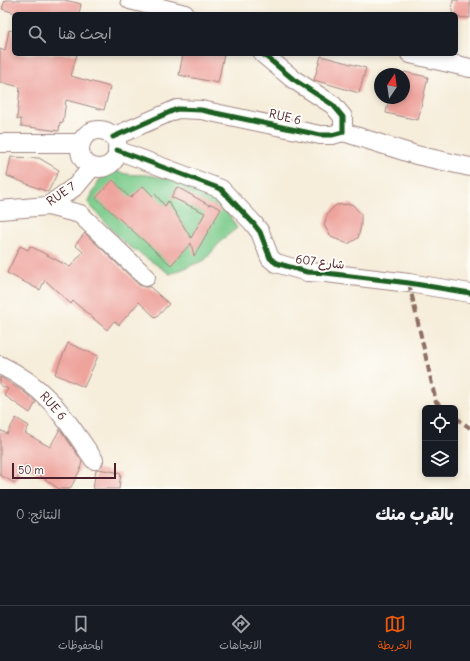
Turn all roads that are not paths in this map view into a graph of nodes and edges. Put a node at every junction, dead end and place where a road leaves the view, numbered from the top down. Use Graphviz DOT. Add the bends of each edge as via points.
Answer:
graph roads {
  1 [pos="130,0"];
  2 [pos="177,12"];
  3 [pos="265,56"];
  4 [pos="419,56"];
  5 [pos="470,68"];
  6 [pos="343,132"];
  7 [pos="0,143"];
  8 [pos="81,143"];
  9 [pos="115,144"];
  10 [pos="92,167"];
  11 [pos="470,167"];
  12 [pos="76,186"];
  13 [pos="48,206"];
  14 [pos="0,210"];
  15 [pos="80,214"];
  16 [pos="146,277"];
  17 [pos="470,294"];
  18 [pos="0,365"];
  19 [pos="94,460"];
  1 -- 2 [label="street"];
  3 -- 6 [label="street" via="293,79 332,105 343,117"];
  4 -- 5 [label="street"];
  6 -- 9 [label="street, RUE 6" via="320,135 201,110 177,109"];
  6 -- 11 [label="street" via="416,155"];
  7 -- 8 [label="street"];
  8 -- 9 [label="street" via="86,135 95,131 105,132"];
  8 -- 10 [label="street" via="82,157"];
  9 -- 10 [label="street" via="112,163 99,168"];
  9 -- 17 [label="street, شارع 607" via="221,189 253,222 260,232 270,258 276,263 307,272 409,283"];
  10 -- 12 [label="street, RUE 7"];
  12 -- 13 [label="street, RUE 7"];
  12 -- 15 [label="street"];
  13 -- 14 [label="street, RUE 7"];
  13 -- 15 [label="street"];
  15 -- 16 [label="street"];
  18 -- 19 [label="street, RUE 6" via="33,384 48,397"];
}
